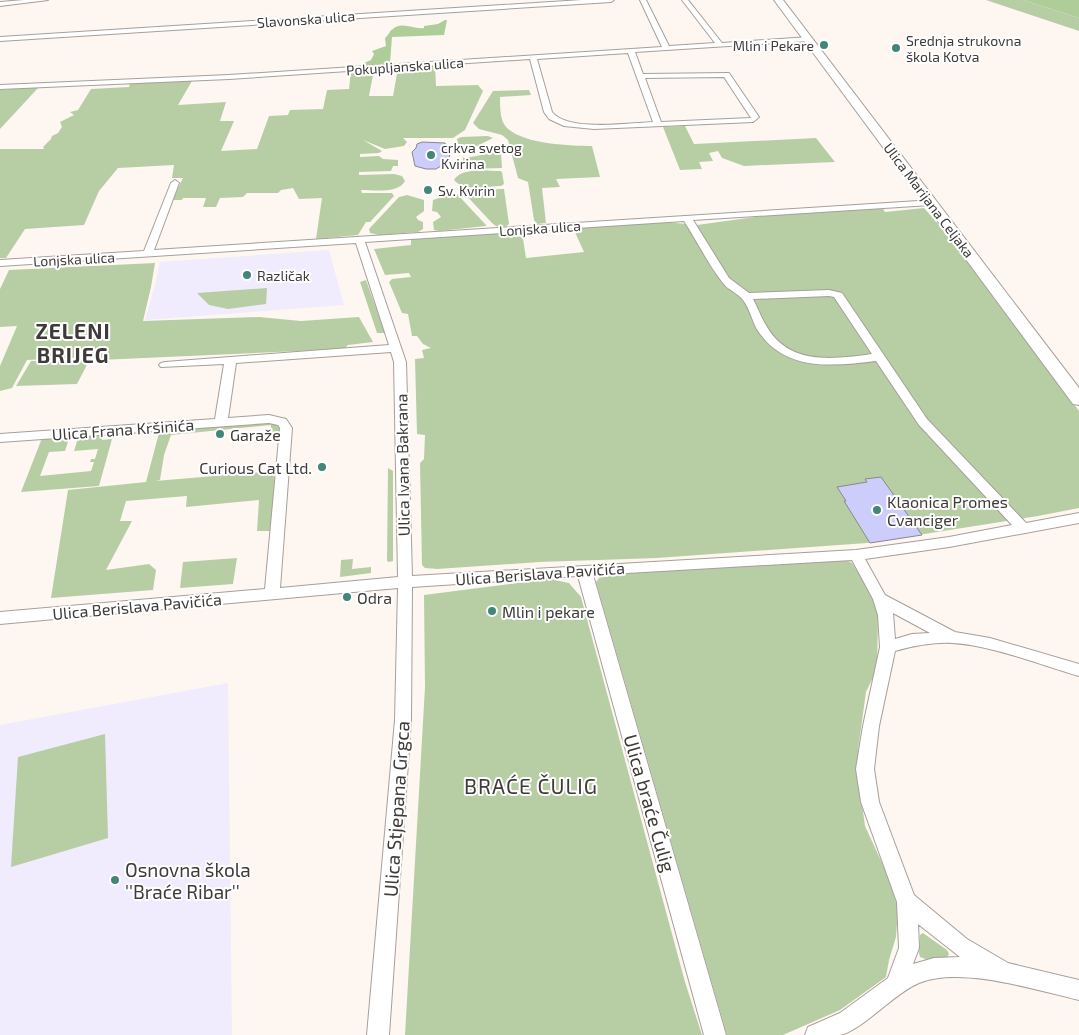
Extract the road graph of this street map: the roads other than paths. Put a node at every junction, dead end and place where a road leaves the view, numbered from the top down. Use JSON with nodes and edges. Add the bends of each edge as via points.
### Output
{"nodes":[{"id":1,"x":45,"y":0,"type":"edge"},
{"id":2,"x":611,"y":0,"type":"edge"},
{"id":3,"x":643,"y":0,"type":"edge"},
{"id":4,"x":685,"y":0,"type":"edge"},
{"id":5,"x":778,"y":0,"type":"edge"},
{"id":6,"x":0,"y":4,"type":"edge"},
{"id":7,"x":0,"y":39,"type":"edge"},
{"id":8,"x":809,"y":39,"type":"junction"},
{"id":9,"x":720,"y":45,"type":"junction"},
{"id":10,"x":667,"y":49,"type":"junction"},
{"id":11,"x":630,"y":51,"type":"junction"},
{"id":12,"x":533,"y":58,"type":"junction"},
{"id":13,"x":640,"y":76,"type":"junction"},
{"id":14,"x":0,"y":86,"type":"edge"},
{"id":15,"x":753,"y":120,"type":"junction"},
{"id":16,"x":658,"y":125,"type":"junction"},
{"id":17,"x":759,"y":129,"type":"dead end"},
{"id":18,"x":175,"y":183,"type":"dead end"},
{"id":19,"x":931,"y":202,"type":"junction"},
{"id":20,"x":687,"y":218,"type":"junction"},
{"id":21,"x":360,"y":240,"type":"junction"},
{"id":22,"x":148,"y":254,"type":"junction"},
{"id":23,"x":0,"y":263,"type":"edge"},
{"id":24,"x":746,"y":296,"type":"junction"},
{"id":25,"x":396,"y":348,"type":"junction"},
{"id":26,"x":878,"y":356,"type":"junction"},
{"id":27,"x":231,"y":359,"type":"junction"},
{"id":28,"x":165,"y":364,"type":"dead end"},
{"id":29,"x":1079,"y":400,"type":"edge"},
{"id":30,"x":221,"y":423,"type":"junction"},
{"id":31,"x":0,"y":438,"type":"edge"},
{"id":32,"x":1079,"y":518,"type":"edge"},
{"id":33,"x":1023,"y":528,"type":"junction"},
{"id":34,"x":856,"y":555,"type":"junction"},
{"id":35,"x":584,"y":570,"type":"junction"},
{"id":36,"x":404,"y":582,"type":"junction"},
{"id":37,"x":272,"y":594,"type":"junction"},
{"id":38,"x":880,"y":599,"type":"junction"},
{"id":39,"x":0,"y":618,"type":"edge"},
{"id":40,"x":952,"y":637,"type":"junction"},
{"id":41,"x":888,"y":647,"type":"junction"},
{"id":42,"x":1079,"y":670,"type":"edge"},
{"id":43,"x":907,"y":902,"type":"junction"},
{"id":44,"x":1007,"y":974,"type":"junction"},
{"id":45,"x":895,"y":986,"type":"junction"},
{"id":46,"x":1079,"y":990,"type":"edge"},
{"id":47,"x":378,"y":1035,"type":"edge"},
{"id":48,"x":715,"y":1035,"type":"edge"},
{"id":49,"x":816,"y":1035,"type":"edge"}],
"edges":[{"from":1,"to":6,"type":"street"},
{"from":2,"to":7,"type":"street","name":"Slavonska ulica"},
{"from":3,"to":10,"type":"street"},
{"from":4,"to":9,"type":"street"},
{"from":5,"to":8,"type":"main road","name":"Ulica Marijana Celjaka"},
{"from":8,"to":9,"type":"street","name":"Pokupljanska ulica"},
{"from":8,"to":19,"type":"main road","name":"Ulica Marijana Celjaka"},
{"from":9,"to":10,"type":"street","name":"Pokupljanska ulica"},
{"from":10,"to":11,"type":"street","name":"Pokupljanska ulica"},
{"from":11,"to":12,"type":"street","name":"Pokupljanska ulica"},
{"from":11,"to":13,"type":"street"},
{"from":12,"to":14,"type":"street","name":"Pokupljanska ulica"},
{"from":12,"to":16,"type":"street","via":[[548,112],[557,120],[594,127]]},
{"from":13,"to":15,"type":"street","via":[[726,75],[756,117]]},
{"from":13,"to":16,"type":"street"},
{"from":15,"to":16,"type":"street"},
{"from":15,"to":17,"type":"street"},
{"from":18,"to":22,"type":"street"},
{"from":19,"to":20,"type":"street","name":"Lonjska ulica"},
{"from":19,"to":29,"type":"main road","name":"Ulica Marijana Celjaka"},
{"from":20,"to":21,"type":"street","name":"Lonjska ulica"},
{"from":20,"to":24,"type":"street","via":[[728,284]]},
{"from":21,"to":22,"type":"street","name":"Lonjska ulica"},
{"from":21,"to":25,"type":"street","name":"Ulica Ivana Bakrana"},
{"from":22,"to":23,"type":"street","name":"Lonjska ulica"},
{"from":24,"to":26,"type":"street","via":[[766,333],[795,357],[824,363]]},
{"from":24,"to":26,"type":"street","via":[[836,294]]},
{"from":25,"to":27,"type":"street"},
{"from":25,"to":36,"type":"street","name":"Ulica Ivana Bakrana","via":[[400,362]]},
{"from":26,"to":33,"type":"street","via":[[923,422]]},
{"from":27,"to":28,"type":"street"},
{"from":27,"to":30,"type":"street"},
{"from":30,"to":31,"type":"street","name":"Ulica Frana Kršinića"},
{"from":30,"to":37,"type":"street","name":"Ulica Frana Kršinića","via":[[274,419],[285,425]]},
{"from":32,"to":33,"type":"street","name":"Ulica Berislava Pavičića"},
{"from":33,"to":34,"type":"street","name":"Ulica Berislava Pavičića"},
{"from":34,"to":35,"type":"street","name":"Ulica Berislava Pavičića"},
{"from":34,"to":38,"type":"street"},
{"from":35,"to":36,"type":"street","name":"Ulica Berislava Pavičića"},
{"from":35,"to":48,"type":"street","name":"Ulica braće Čulig"},
{"from":36,"to":37,"type":"street","name":"Ulica Berislava Pavičića"},
{"from":36,"to":47,"type":"street","name":"Ulica Stjepana Grgca","via":[[403,720]]},
{"from":37,"to":39,"type":"street","name":"Ulica Berislava Pavičića"},
{"from":38,"to":40,"type":"street"},
{"from":38,"to":41,"type":"street","via":[[886,615]]},
{"from":40,"to":41,"type":"street","via":[[912,640]]},
{"from":40,"to":42,"type":"street","via":[[990,644]]},
{"from":41,"to":43,"type":"street","via":[[865,769],[870,802]]},
{"from":43,"to":44,"type":"street","via":[[960,946]]},
{"from":43,"to":45,"type":"street","via":[[909,948]]},
{"from":44,"to":45,"type":"street","via":[[944,968],[918,973]]},
{"from":44,"to":46,"type":"street"},
{"from":45,"to":49,"type":"street","via":[[846,1020]]}]}
